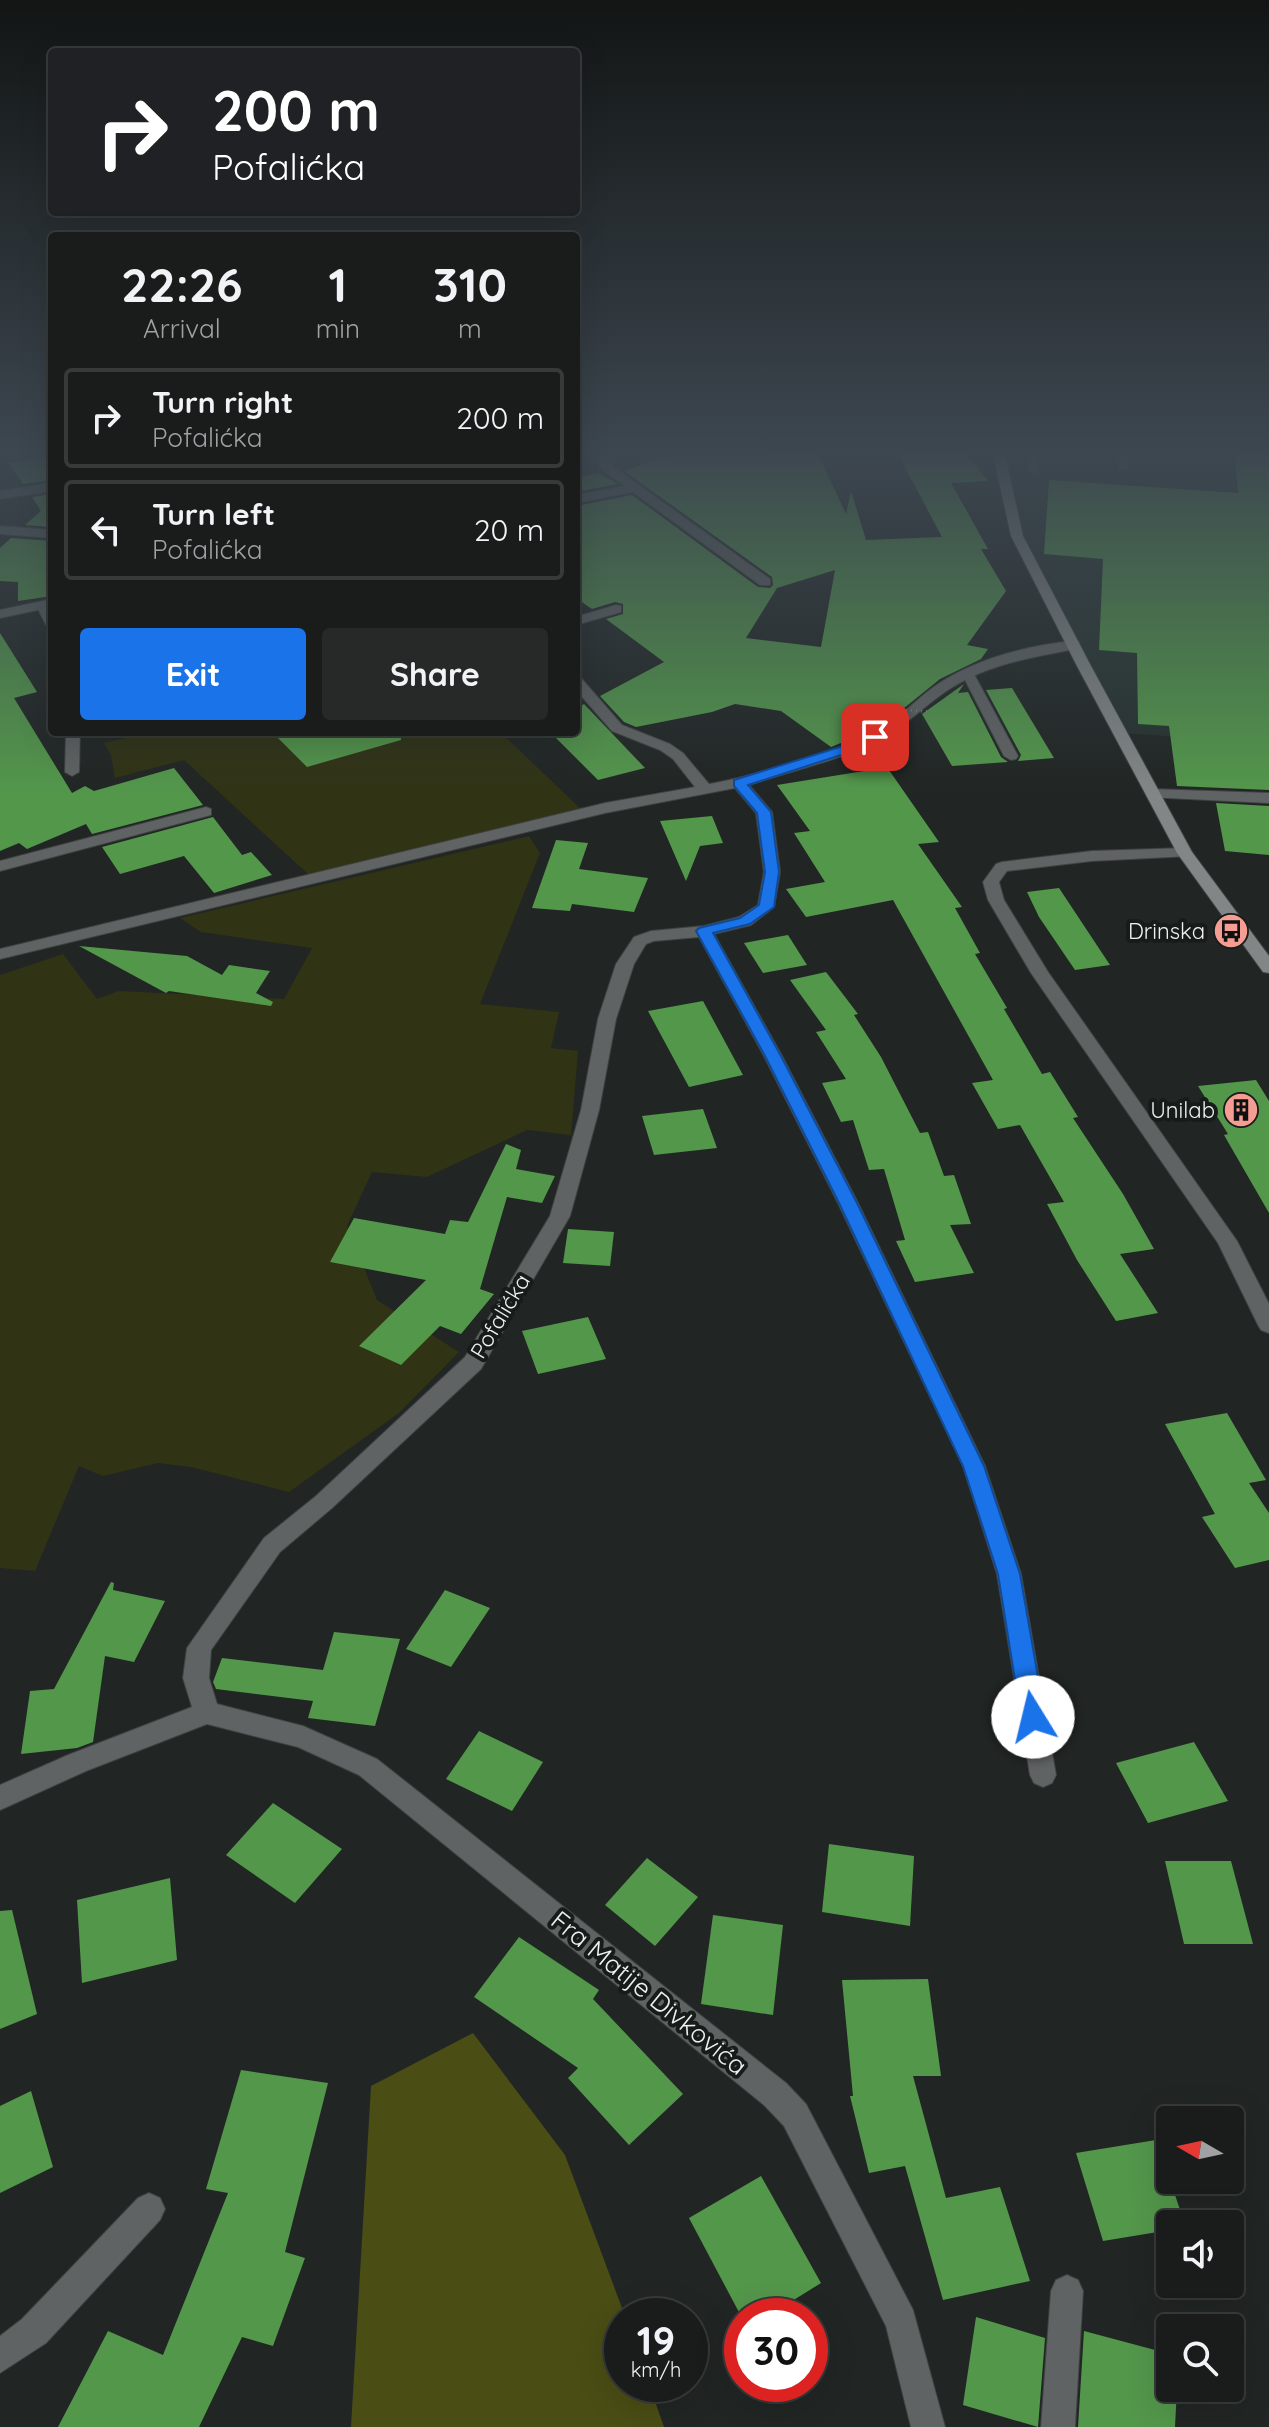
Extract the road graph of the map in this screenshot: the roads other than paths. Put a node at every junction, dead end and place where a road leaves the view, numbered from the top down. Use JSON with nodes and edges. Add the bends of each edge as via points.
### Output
{"nodes":[{"id":1,"x":745,"y":567,"type":"edge"},
{"id":2,"x":1033,"y":567,"type":"edge"},
{"id":3,"x":765,"y":582,"type":"dead end"},
{"id":4,"x":47,"y":604,"type":"edge"},
{"id":5,"x":616,"y":609,"type":"dead end"},
{"id":6,"x":0,"y":614,"type":"edge"},
{"id":7,"x":580,"y":620,"type":"edge"},
{"id":8,"x":1074,"y":645,"type":"junction"},
{"id":9,"x":968,"y":674,"type":"junction"},
{"id":10,"x":580,"y":686,"type":"edge"},
{"id":11,"x":73,"y":736,"type":"edge"},
{"id":12,"x":1011,"y":756,"type":"dead end"},
{"id":13,"x":72,"y":772,"type":"dead end"},
{"id":14,"x":739,"y":783,"type":"junction"},
{"id":15,"x":706,"y":790,"type":"junction"},
{"id":16,"x":1152,"y":794,"type":"junction"},
{"id":17,"x":1269,"y":798,"type":"edge"},
{"id":18,"x":206,"y":812,"type":"dead end"},
{"id":19,"x":1185,"y":853,"type":"junction"},
{"id":20,"x":0,"y":866,"type":"edge"},
{"id":21,"x":704,"y":931,"type":"junction"},
{"id":22,"x":0,"y":954,"type":"edge"},
{"id":23,"x":1269,"y":968,"type":"edge"},
{"id":24,"x":1269,"y":1325,"type":"edge"},
{"id":25,"x":207,"y":1713,"type":"junction"},
{"id":26,"x":1043,"y":1775,"type":"dead end"},
{"id":27,"x":0,"y":1798,"type":"edge"},
{"id":28,"x":149,"y":2209,"type":"dead end"},
{"id":29,"x":1067,"y":2291,"type":"dead end"},
{"id":30,"x":0,"y":2356,"type":"edge"},
{"id":31,"x":928,"y":2427,"type":"edge"},
{"id":32,"x":1058,"y":2427,"type":"edge"}],
"edges":[{"from":1,"to":3,"type":"street"},
{"from":2,"to":8,"type":"main road"},
{"from":4,"to":6,"type":"street"},
{"from":5,"to":7,"type":"street"},
{"from":8,"to":9,"type":"street","via":[[994,662]]},
{"from":8,"to":16,"type":"main road"},
{"from":9,"to":12,"type":"lane"},
{"from":9,"to":14,"type":"street","via":[[861,744]]},
{"from":10,"to":15,"type":"street","via":[[617,728],[678,756]]},
{"from":11,"to":13,"type":"lane"},
{"from":14,"to":15,"type":"street"},
{"from":14,"to":21,"type":"street","name":"Pofalićka","via":[[764,812],[772,872],[766,907],[745,921]]},
{"from":15,"to":22,"type":"street","via":[[605,808]]},
{"from":16,"to":17,"type":"street"},
{"from":16,"to":19,"type":"main road"},
{"from":18,"to":20,"type":"street"},
{"from":19,"to":23,"type":"main road"},
{"from":19,"to":24,"type":"street","via":[[1042,860],[1002,867],[991,882],[996,900],[1040,973],[1227,1241]]},
{"from":21,"to":25,"type":"street","name":"Pofalićka","via":[[651,936],[632,952],[607,1019],[590,1110],[560,1216],[473,1363],[272,1545],[217,1622],[199,1648],[196,1678]]},
{"from":21,"to":26,"type":"street","via":[[848,1203],[974,1466],[1009,1574]]},
{"from":25,"to":27,"type":"street"},
{"from":25,"to":31,"type":"street","name":"Fra Matije Divkovića","via":[[303,1737],[368,1767],[775,2094],[795,2115],[901,2322]]},
{"from":28,"to":30,"type":"street","via":[[34,2331]]},
{"from":29,"to":32,"type":"street"}]}
